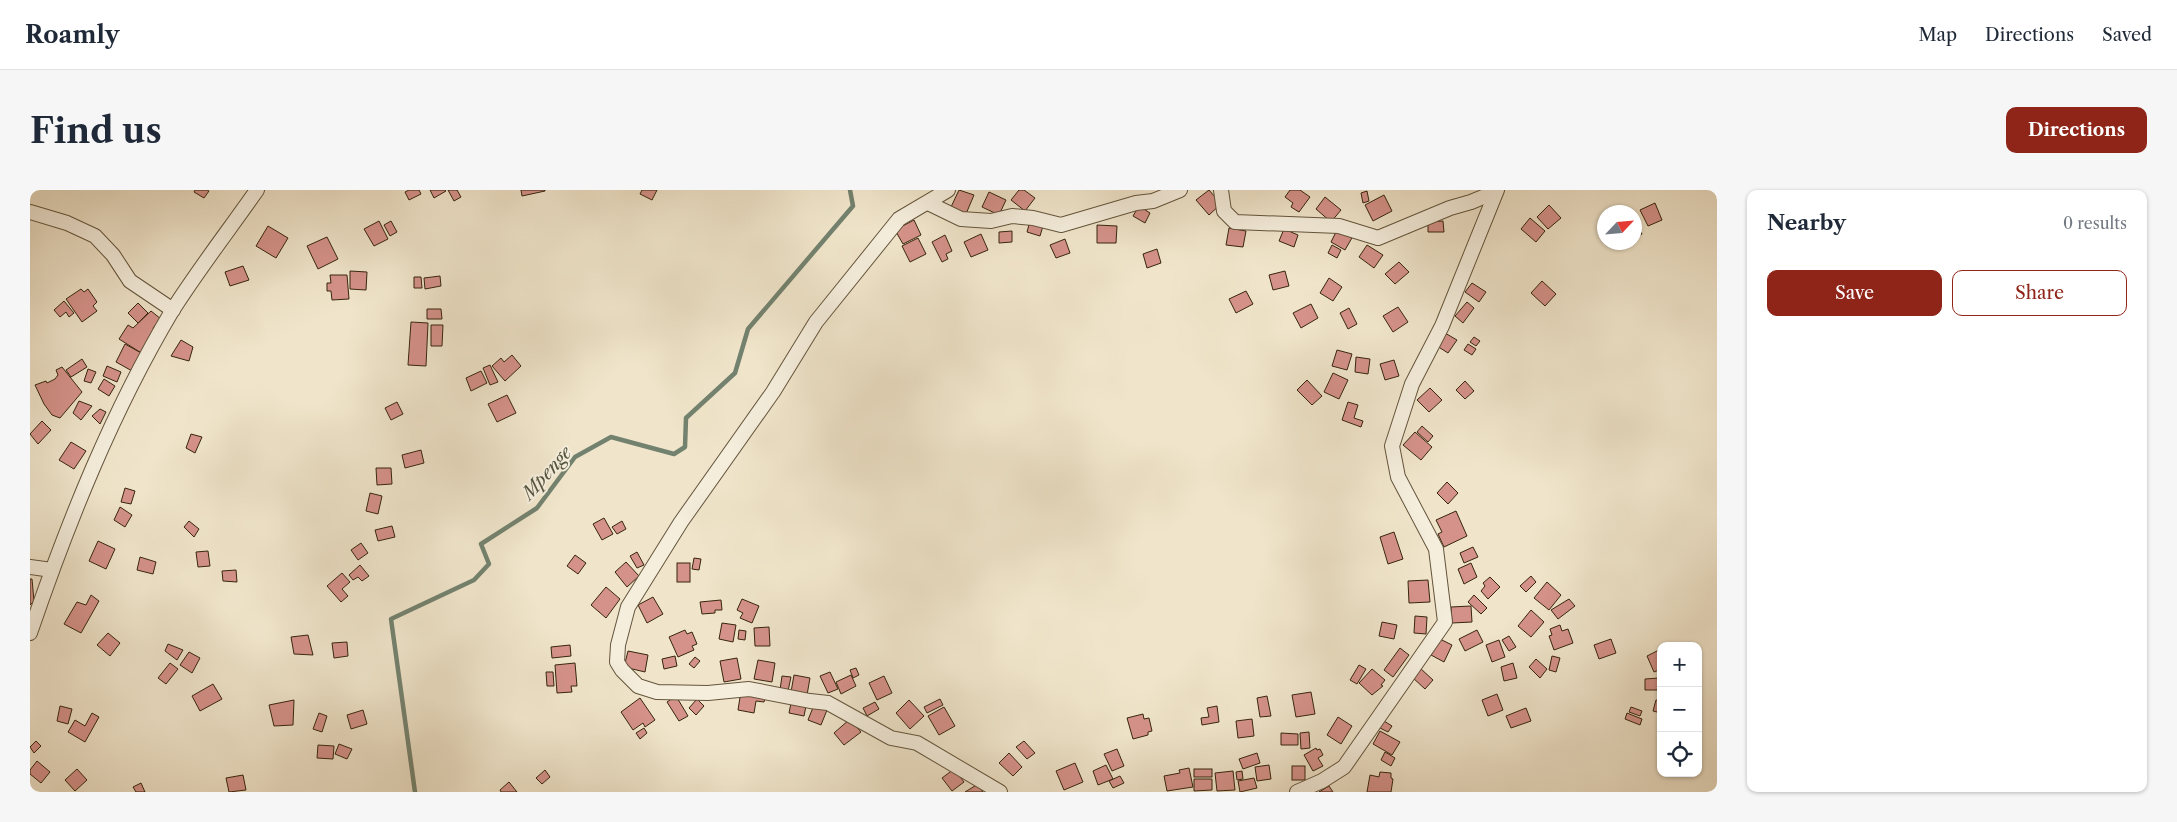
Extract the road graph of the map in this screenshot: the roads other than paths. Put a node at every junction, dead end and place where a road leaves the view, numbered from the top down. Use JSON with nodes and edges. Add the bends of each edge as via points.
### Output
{"nodes":[{"id":1,"x":257,"y":190,"type":"edge"},
{"id":2,"x":948,"y":190,"type":"edge"},
{"id":3,"x":1180,"y":190,"type":"edge"},
{"id":4,"x":1222,"y":190,"type":"edge"},
{"id":5,"x":1496,"y":191,"type":"edge"},
{"id":6,"x":928,"y":203,"type":"junction"},
{"id":7,"x":30,"y":212,"type":"edge"},
{"id":8,"x":173,"y":310,"type":"junction"},
{"id":9,"x":30,"y":567,"type":"edge"},
{"id":10,"x":52,"y":570,"type":"junction"},
{"id":11,"x":30,"y":633,"type":"edge"},
{"id":12,"x":1000,"y":792,"type":"edge"},
{"id":13,"x":1297,"y":792,"type":"edge"}],
"edges":[{"from":1,"to":8,"type":"street"},
{"from":2,"to":6,"type":"street"},
{"from":3,"to":6,"type":"street","via":[[1153,201],[1061,224],[1012,216],[991,221],[961,219]]},
{"from":4,"to":5,"type":"street","via":[[1224,211],[1235,222],[1339,226],[1378,238]]},
{"from":5,"to":13,"type":"street","via":[[1442,326],[1412,384],[1392,446],[1398,476],[1436,549],[1445,622],[1344,767]]},
{"from":6,"to":12,"type":"street","via":[[899,219],[816,322],[773,392],[681,522],[628,607],[617,662],[638,686],[657,692],[708,693],[750,689],[828,703],[892,738],[917,743]]},
{"from":7,"to":8,"type":"street","via":[[67,222],[95,236],[113,254],[130,281]]},
{"from":8,"to":10,"type":"street","via":[[116,414]]},
{"from":9,"to":10,"type":"street"},
{"from":10,"to":11,"type":"street"}]}
